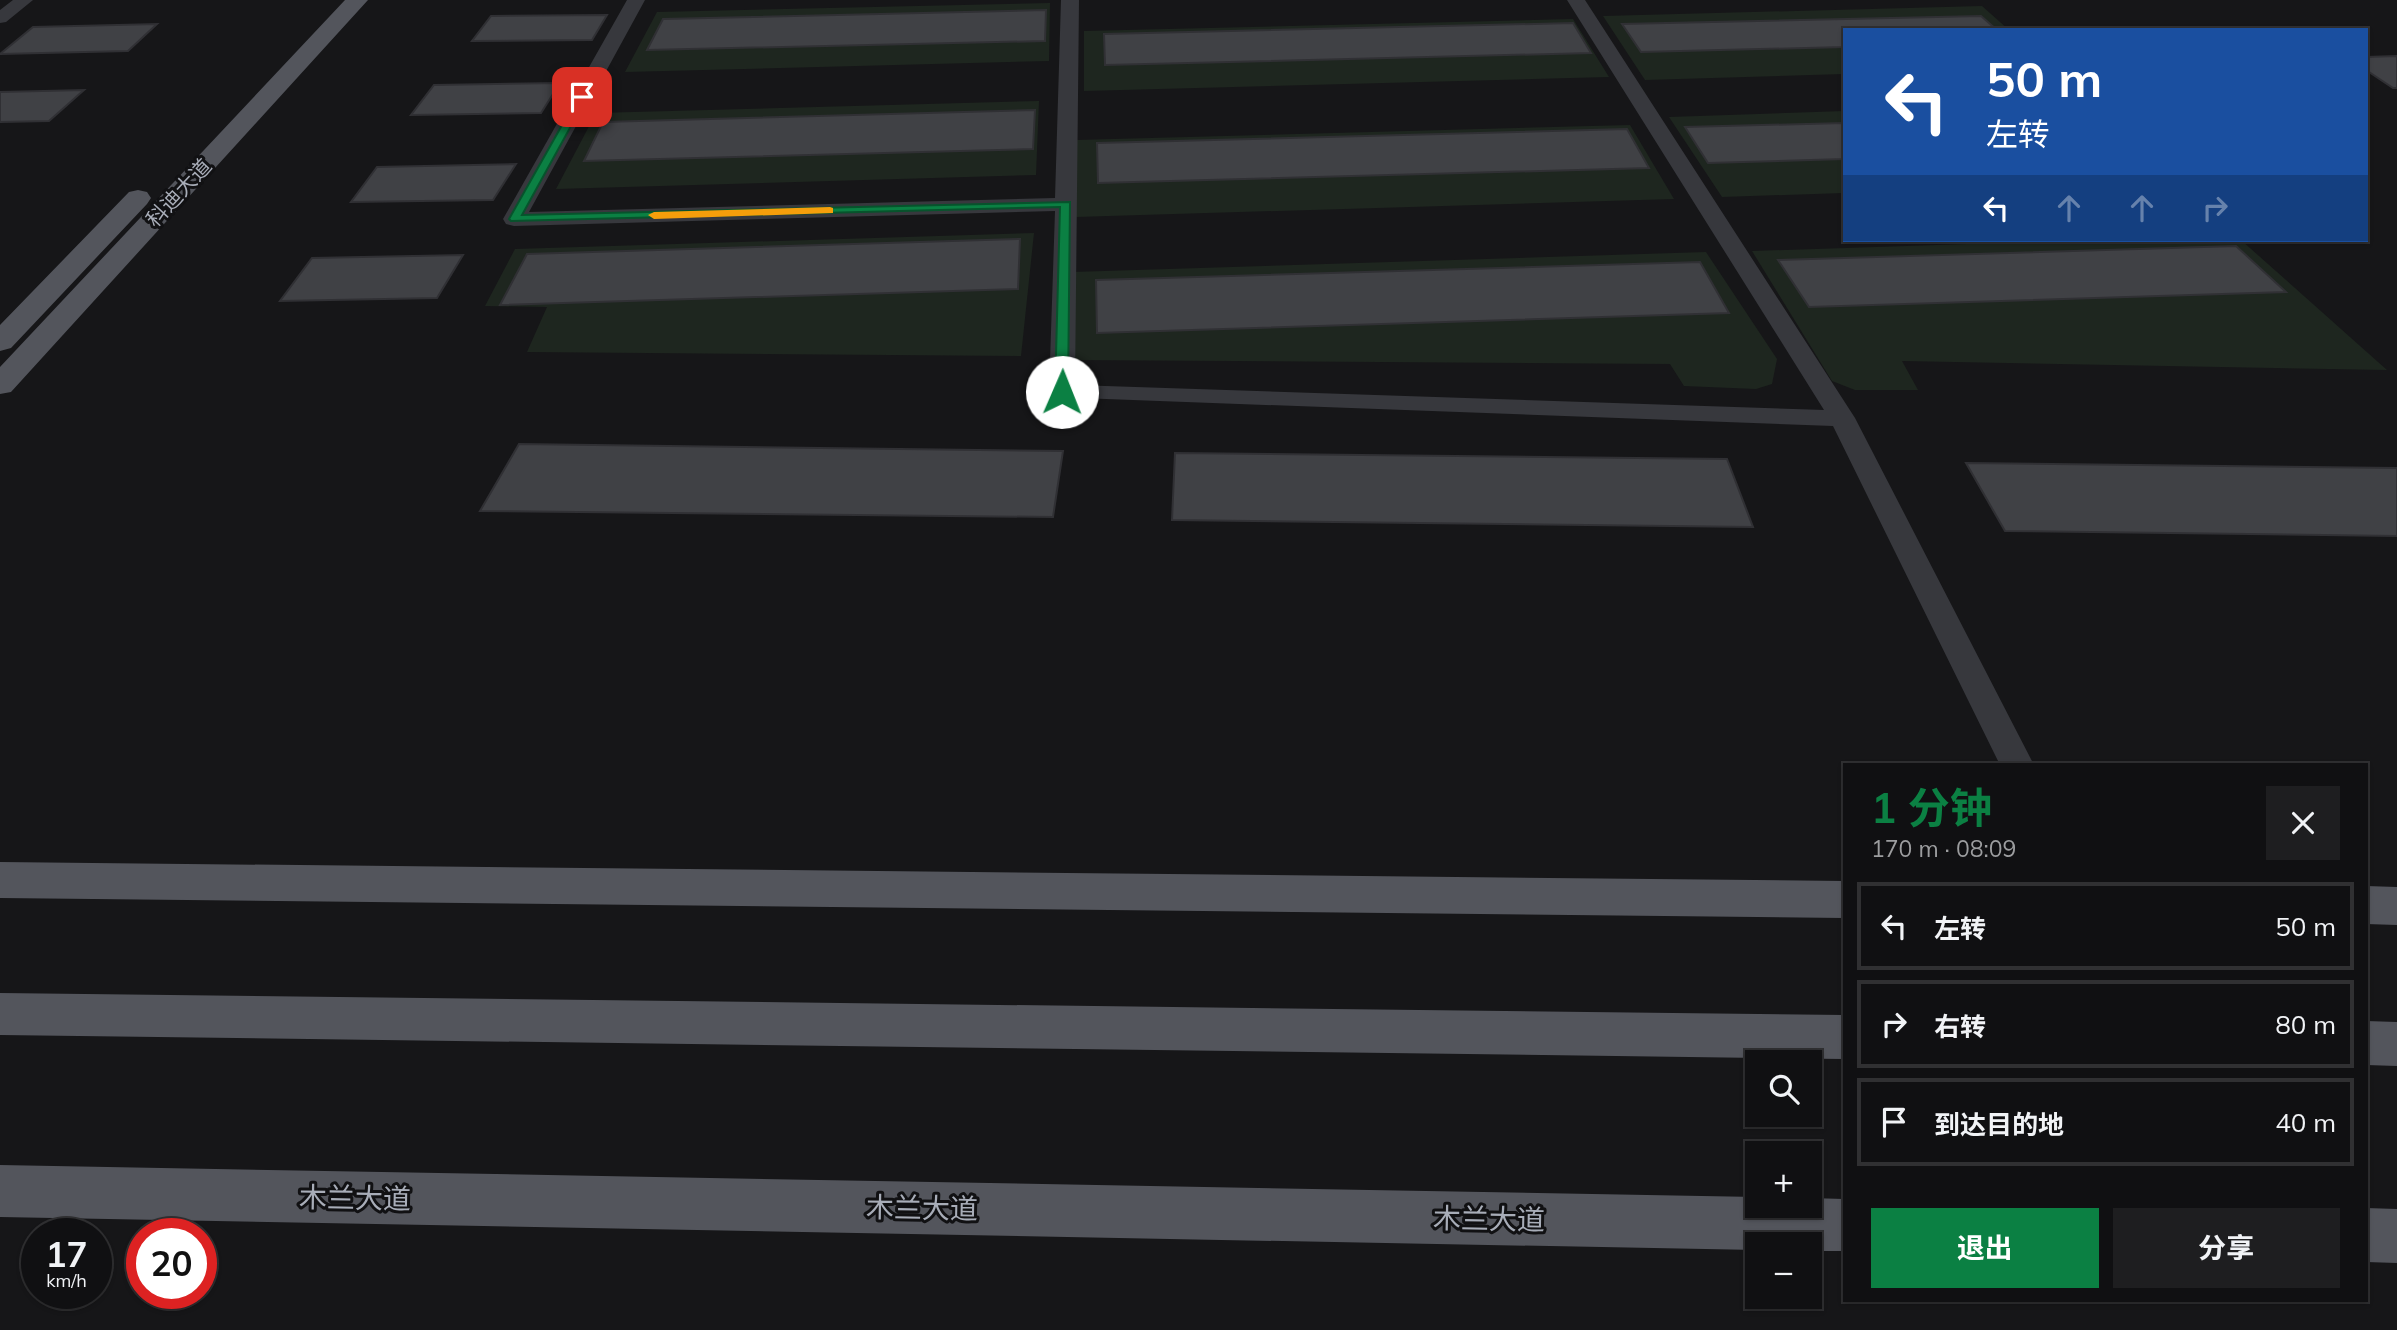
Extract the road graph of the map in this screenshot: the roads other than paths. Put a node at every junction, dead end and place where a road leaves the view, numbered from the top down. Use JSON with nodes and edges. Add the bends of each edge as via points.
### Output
{"nodes":[{"id":1,"x":24,"y":0,"type":"edge"},
{"id":2,"x":329,"y":0,"type":"edge"},
{"id":3,"x":357,"y":0,"type":"edge"},
{"id":4,"x":636,"y":0,"type":"edge"},
{"id":5,"x":1070,"y":0,"type":"edge"},
{"id":6,"x":1576,"y":0,"type":"edge"},
{"id":7,"x":0,"y":18,"type":"edge"},
{"id":8,"x":194,"y":141,"type":"dead end"},
{"id":9,"x":155,"y":181,"type":"dead end"},
{"id":10,"x":1066,"y":204,"type":"junction"},
{"id":11,"x":0,"y":342,"type":"edge"},
{"id":12,"x":0,"y":386,"type":"edge"},
{"id":13,"x":1842,"y":418,"type":"junction"},
{"id":14,"x":2016,"y":763,"type":"edge"},
{"id":15,"x":0,"y":880,"type":"edge"},
{"id":16,"x":1843,"y":900,"type":"edge"},
{"id":17,"x":2368,"y":905,"type":"edge"},
{"id":18,"x":2397,"y":905,"type":"edge"},
{"id":19,"x":0,"y":1014,"type":"edge"},
{"id":20,"x":1843,"y":1037,"type":"edge"},
{"id":21,"x":2368,"y":1043,"type":"edge"},
{"id":22,"x":2397,"y":1044,"type":"edge"},
{"id":23,"x":0,"y":1191,"type":"edge"},
{"id":24,"x":1843,"y":1225,"type":"edge"},
{"id":25,"x":2368,"y":1235,"type":"edge"},
{"id":26,"x":2397,"y":1236,"type":"edge"}],
"edges":[{"from":1,"to":7,"type":"lane"},
{"from":2,"to":8,"type":"main road","name":"科迪大道"},
{"from":3,"to":12,"type":"main road","name":"科迪大道"},
{"from":4,"to":10,"type":"lane","via":[[514,219]]},
{"from":5,"to":10,"type":"lane"},
{"from":6,"to":13,"type":"lane"},
{"from":9,"to":11,"type":"main road","name":"科迪大道"},
{"from":10,"to":13,"type":"lane","via":[[1062,392]]},
{"from":13,"to":14,"type":"lane"},
{"from":15,"to":16,"type":"main road"},
{"from":17,"to":18,"type":"main road"},
{"from":19,"to":20,"type":"main road"},
{"from":21,"to":22,"type":"main road"},
{"from":23,"to":24,"type":"main road","name":"木兰大道"},
{"from":25,"to":26,"type":"main road"}]}
